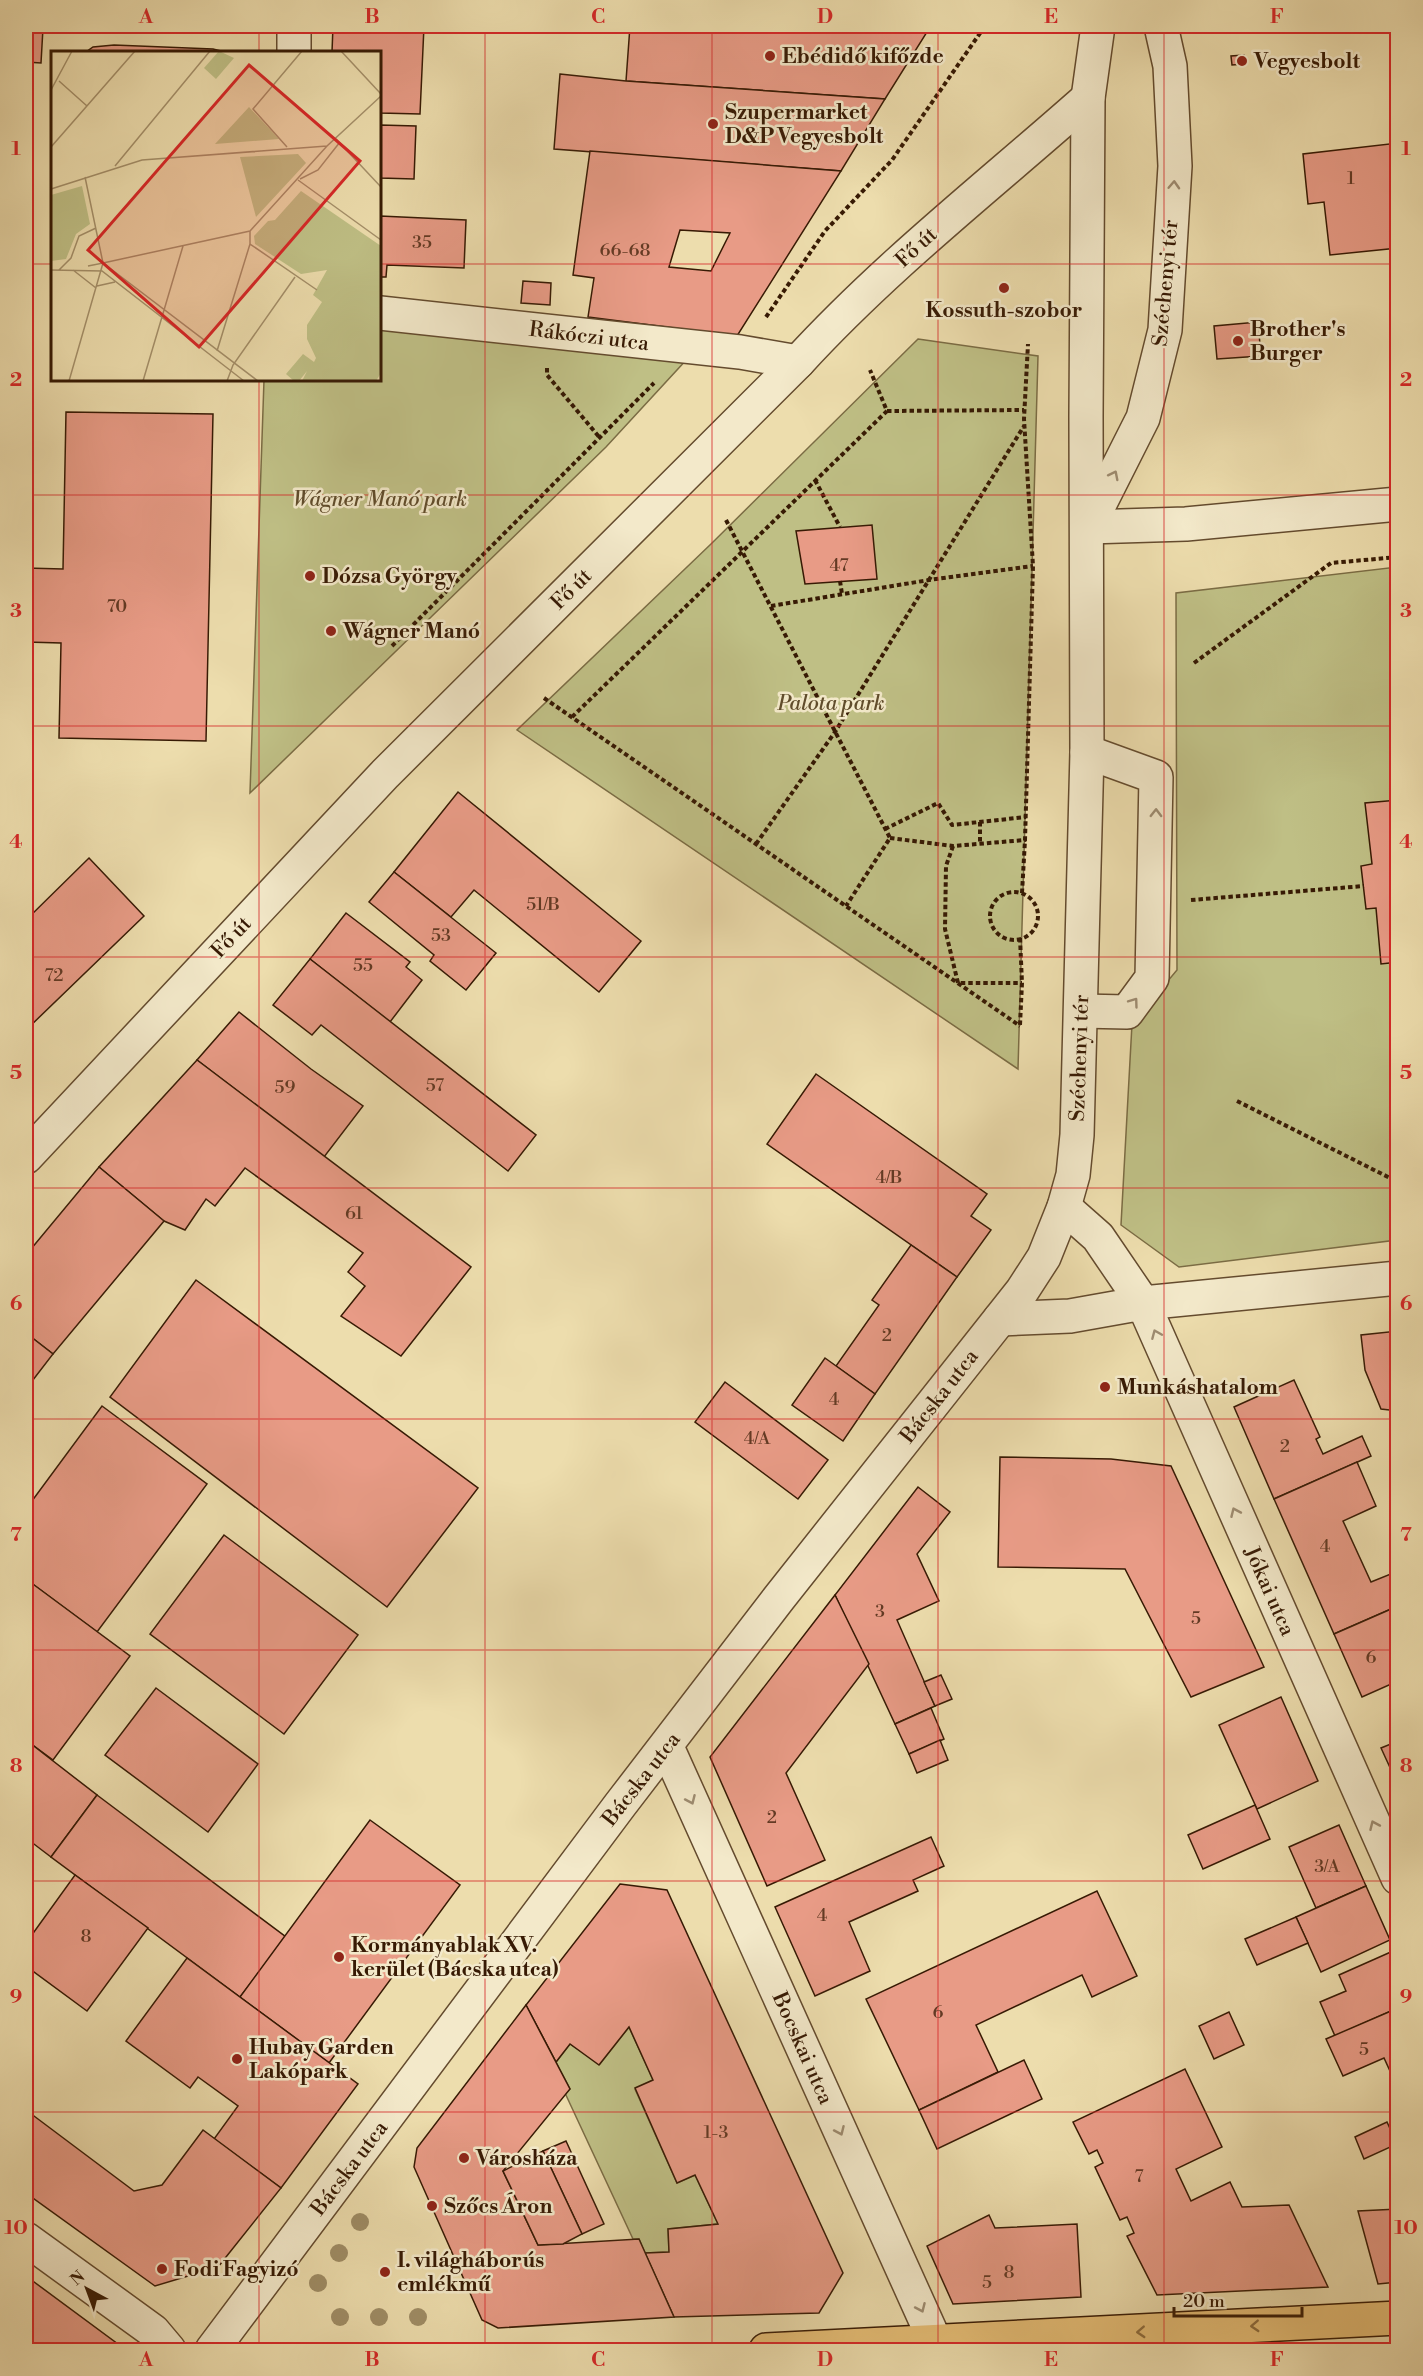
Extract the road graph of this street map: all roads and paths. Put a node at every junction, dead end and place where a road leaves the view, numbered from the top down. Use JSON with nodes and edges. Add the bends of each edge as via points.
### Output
{"nodes":[{"id":1,"x":294,"y":26,"type":"edge"},
{"id":2,"x":985,"y":26,"type":"edge"},
{"id":3,"x":1098,"y":26,"type":"edge"},
{"id":4,"x":1161,"y":26,"type":"edge"},
{"id":5,"x":294,"y":51,"type":"edge"},
{"id":6,"x":1088,"y":98,"type":"junction"},
{"id":7,"x":381,"y":313,"type":"edge"},
{"id":8,"x":549,"y":331,"type":"junction"},
{"id":9,"x":1028,"y":345,"type":"dead end"},
{"id":10,"x":689,"y":348,"type":"junction"},
{"id":11,"x":740,"y":352,"type":"junction"},
{"id":12,"x":798,"y":362,"type":"junction"},
{"id":13,"x":870,"y":370,"type":"dead end"},
{"id":14,"x":1024,"y":410,"type":"junction"},
{"id":15,"x":887,"y":411,"type":"junction"},
{"id":16,"x":1024,"y":425,"type":"junction"},
{"id":17,"x":600,"y":438,"type":"junction"},
{"id":18,"x":815,"y":480,"type":"junction"},
{"id":19,"x":1398,"y":504,"type":"edge"},
{"id":20,"x":726,"y":520,"type":"dead end"},
{"id":21,"x":840,"y":527,"type":"dead end"},
{"id":22,"x":1088,"y":527,"type":"junction"},
{"id":23,"x":742,"y":551,"type":"junction"},
{"id":24,"x":1398,"y":556,"type":"edge"},
{"id":25,"x":1033,"y":566,"type":"junction"},
{"id":26,"x":929,"y":580,"type":"junction"},
{"id":27,"x":840,"y":581,"type":"dead end"},
{"id":28,"x":842,"y":594,"type":"junction"},
{"id":29,"x":771,"y":606,"type":"junction"},
{"id":30,"x":392,"y":646,"type":"dead end"},
{"id":31,"x":1194,"y":663,"type":"dead end"},
{"id":32,"x":544,"y":698,"type":"dead end"},
{"id":33,"x":572,"y":717,"type":"junction"},
{"id":34,"x":835,"y":732,"type":"junction"},
{"id":35,"x":1087,"y":752,"type":"junction"},
{"id":36,"x":1026,"y":817,"type":"junction"},
{"id":37,"x":980,"y":822,"type":"junction"},
{"id":38,"x":885,"y":829,"type":"junction"},
{"id":39,"x":890,"y":838,"type":"junction"},
{"id":40,"x":1025,"y":840,"type":"junction"},
{"id":41,"x":756,"y":844,"type":"junction"},
{"id":42,"x":980,"y":844,"type":"junction"},
{"id":43,"x":953,"y":846,"type":"junction"},
{"id":44,"x":1364,"y":886,"type":"dead end"},
{"id":45,"x":1022,"y":893,"type":"junction"},
{"id":46,"x":1216,"y":898,"type":"dead end"},
{"id":47,"x":846,"y":906,"type":"junction"},
{"id":48,"x":1020,"y":938,"type":"junction"},
{"id":49,"x":958,"y":983,"type":"junction"},
{"id":50,"x":1022,"y":983,"type":"junction"},
{"id":51,"x":1081,"y":1011,"type":"junction"},
{"id":52,"x":1237,"y":1101,"type":"dead end"},
{"id":53,"x":26,"y":1156,"type":"edge"},
{"id":54,"x":1398,"y":1182,"type":"edge"},
{"id":55,"x":1064,"y":1207,"type":"junction"},
{"id":56,"x":1398,"y":1278,"type":"edge"},
{"id":57,"x":1143,"y":1303,"type":"junction"},
{"id":58,"x":1000,"y":1319,"type":"junction"},
{"id":59,"x":667,"y":1747,"type":"junction"},
{"id":60,"x":1398,"y":1878,"type":"edge"},
{"id":61,"x":26,"y":2239,"type":"edge"},
{"id":62,"x":1398,"y":2318,"type":"edge"},
{"id":63,"x":938,"y":2346,"type":"edge"},
{"id":64,"x":169,"y":2350,"type":"edge"},
{"id":65,"x":212,"y":2350,"type":"edge"},
{"id":66,"x":766,"y":2350,"type":"edge"}],
"edges":[{"from":1,"to":5,"type":"street"},
{"from":2,"to":11,"type":"path","via":[[892,160],[825,231]]},
{"from":3,"to":6,"type":"street"},
{"from":22,"to":4,"type":"street","name":"Széchenyi tér","one_way":true,"via":[[1143,418],[1165,330],[1175,166],[1170,66]]},
{"from":6,"to":12,"type":"street","name":"Fő út","via":[[921,240]]},
{"from":6,"to":22,"type":"street","name":"Széchenyi tér"},
{"from":7,"to":8,"type":"street","name":"Rákóczi utca"},
{"from":8,"to":10,"type":"street","name":"Rákóczi utca"},
{"from":8,"to":17,"type":"path","via":[[547,375]]},
{"from":9,"to":14,"type":"path"},
{"from":10,"to":11,"type":"street","name":"Rákóczi utca"},
{"from":10,"to":17,"type":"path"},
{"from":11,"to":12,"type":"street","name":"Rákóczi utca"},
{"from":12,"to":53,"type":"street","name":"Fő út","via":[[386,774]]},
{"from":13,"to":15,"type":"path"},
{"from":14,"to":15,"type":"path"},
{"from":14,"to":16,"type":"path"},
{"from":15,"to":18,"type":"path"},
{"from":16,"to":25,"type":"path"},
{"from":16,"to":26,"type":"path"},
{"from":17,"to":30,"type":"path"},
{"from":18,"to":21,"type":"path"},
{"from":18,"to":23,"type":"path"},
{"from":19,"to":22,"type":"street","via":[[1186,524]]},
{"from":20,"to":23,"type":"path"},
{"from":22,"to":35,"type":"street","name":"Széchenyi tér"},
{"from":23,"to":29,"type":"path"},
{"from":23,"to":33,"type":"path"},
{"from":24,"to":31,"type":"path","via":[[1330,563]]},
{"from":25,"to":26,"type":"path"},
{"from":25,"to":36,"type":"path"},
{"from":26,"to":28,"type":"path"},
{"from":26,"to":34,"type":"path"},
{"from":27,"to":28,"type":"path"},
{"from":28,"to":29,"type":"path"},
{"from":29,"to":34,"type":"path"},
{"from":32,"to":33,"type":"path"},
{"from":33,"to":41,"type":"path"},
{"from":34,"to":38,"type":"path"},
{"from":34,"to":41,"type":"path"},
{"from":35,"to":51,"type":"street","name":"Széchenyi tér"},
{"from":51,"to":35,"type":"street","one_way":true,"via":[[1127,1012],[1152,978],[1156,777]]},
{"from":36,"to":37,"type":"path"},
{"from":36,"to":40,"type":"path"},
{"from":37,"to":38,"type":"path","via":[[952,825],[938,803]]},
{"from":37,"to":42,"type":"path"},
{"from":38,"to":39,"type":"path"},
{"from":39,"to":43,"type":"path"},
{"from":39,"to":47,"type":"path"},
{"from":40,"to":42,"type":"path"},
{"from":40,"to":45,"type":"path"},
{"from":41,"to":47,"type":"path"},
{"from":42,"to":43,"type":"path"},
{"from":43,"to":49,"type":"path","via":[[946,866],[945,929]]},
{"from":44,"to":46,"type":"path"},
{"from":45,"to":48,"type":"path","via":[[1032,899],[1038,914],[1034,929]]},
{"from":45,"to":48,"type":"path","via":[[1003,894],[990,913],[998,934]]},
{"from":47,"to":49,"type":"path"},
{"from":48,"to":50,"type":"path"},
{"from":49,"to":50,"type":"path"},
{"from":49,"to":50,"type":"path","via":[[1020,1026]]},
{"from":51,"to":55,"type":"street","name":"Széchenyi tér","via":[[1077,1135],[1073,1175]]},
{"from":52,"to":54,"type":"path"},
{"from":55,"to":57,"type":"street","via":[[1098,1237]]},
{"from":55,"to":58,"type":"street","name":"Bácska utca","via":[[1044,1257]]},
{"from":56,"to":57,"type":"street"},
{"from":57,"to":58,"type":"street","via":[[1070,1316]]},
{"from":60,"to":57,"type":"street","name":"Jókai utca","one_way":true},
{"from":58,"to":59,"type":"street","name":"Bácska utca","via":[[779,1598]]},
{"from":59,"to":63,"type":"street","name":"Bocskai utca","one_way":true},
{"from":59,"to":65,"type":"street","name":"Bácska utca"},
{"from":61,"to":64,"type":"street","via":[[153,2331]]},
{"from":62,"to":63,"type":"main road","one_way":true},
{"from":63,"to":66,"type":"main road"}]}
